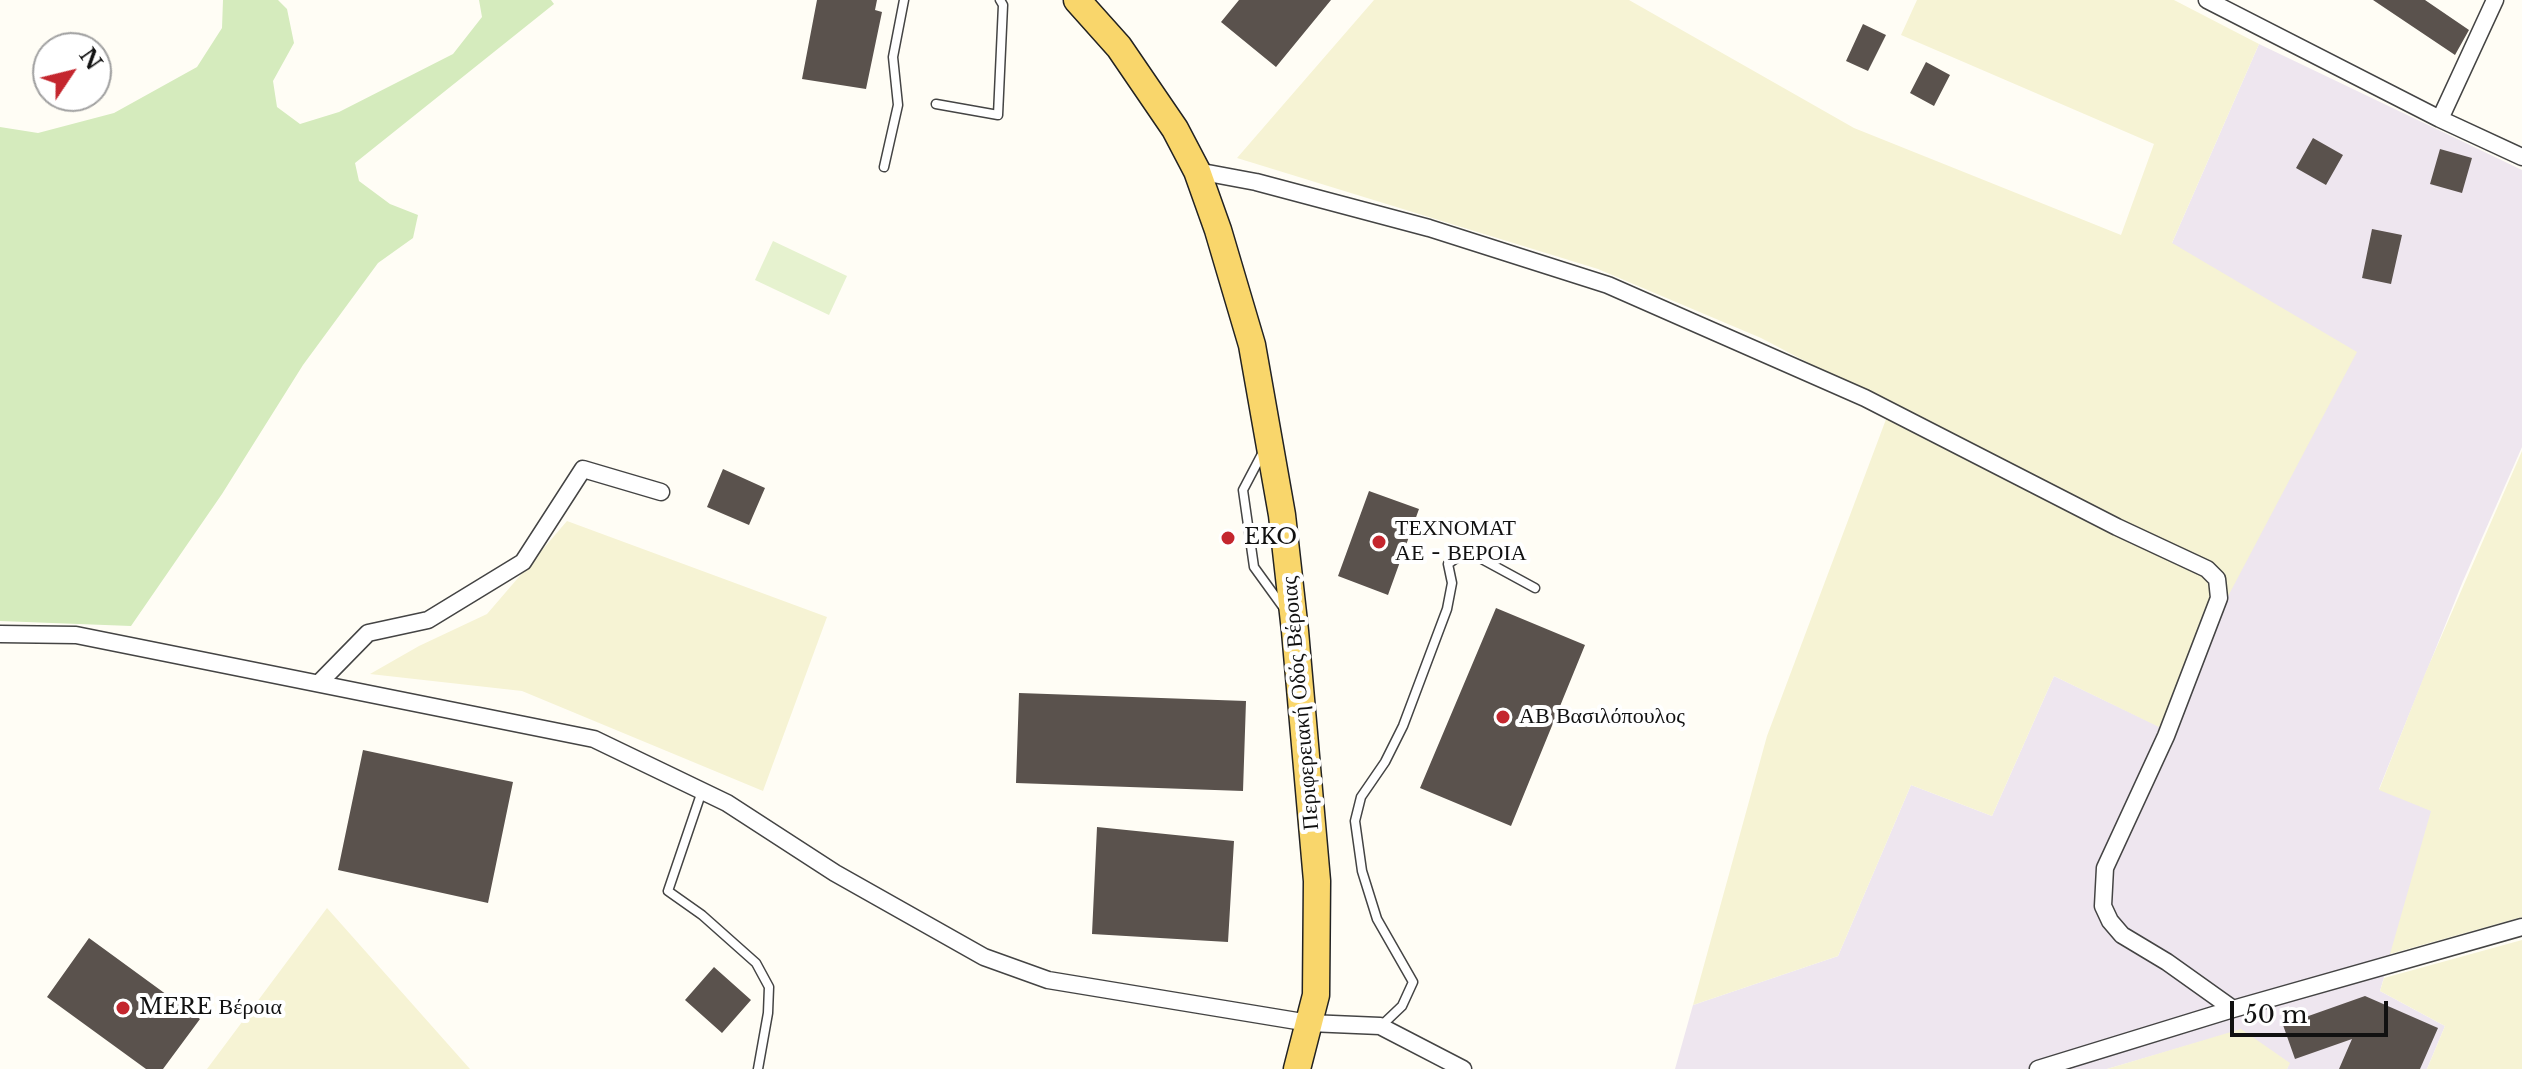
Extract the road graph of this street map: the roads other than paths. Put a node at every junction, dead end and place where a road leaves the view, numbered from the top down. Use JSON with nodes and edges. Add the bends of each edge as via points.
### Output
{"nodes":[{"id":1,"x":904,"y":0,"type":"edge"},
{"id":2,"x":1000,"y":0,"type":"edge"},
{"id":3,"x":1077,"y":0,"type":"edge"},
{"id":4,"x":2207,"y":0,"type":"edge"},
{"id":5,"x":2495,"y":0,"type":"edge"},
{"id":6,"x":936,"y":104,"type":"dead end"},
{"id":7,"x":2440,"y":119,"type":"junction"},
{"id":8,"x":2522,"y":157,"type":"edge"},
{"id":9,"x":884,"y":167,"type":"dead end"},
{"id":10,"x":1197,"y":171,"type":"junction"},
{"id":11,"x":661,"y":492,"type":"dead end"},
{"id":12,"x":1535,"y":588,"type":"dead end"},
{"id":13,"x":0,"y":634,"type":"edge"},
{"id":14,"x":319,"y":683,"type":"junction"},
{"id":15,"x":702,"y":791,"type":"junction"},
{"id":16,"x":2522,"y":927,"type":"edge"},
{"id":17,"x":2233,"y":1009,"type":"junction"},
{"id":18,"x":1309,"y":1023,"type":"junction"},
{"id":19,"x":1380,"y":1026,"type":"junction"},
{"id":20,"x":758,"y":1069,"type":"edge"},
{"id":21,"x":1297,"y":1069,"type":"edge"},
{"id":22,"x":1463,"y":1069,"type":"edge"},
{"id":23,"x":2038,"y":1069,"type":"edge"}],
"edges":[{"from":1,"to":9,"type":"lane","via":[[893,57],[898,105]]},
{"from":2,"to":6,"type":"lane","via":[[998,115]]},
{"from":3,"to":10,"type":"main road","name":"Περιφερειακή Οδός Βέροιας","via":[[1119,47]]},
{"from":4,"to":7,"type":"street"},
{"from":5,"to":7,"type":"street"},
{"from":7,"to":8,"type":"street"},
{"from":10,"to":17,"type":"street","via":[[1429,228],[1608,285],[1865,398],[2207,569],[2217,579],[2219,598],[2166,736],[2105,868],[2103,906],[2122,935]]},
{"from":10,"to":18,"type":"main road","name":"Περιφερειακή Οδός Βέροιας","via":[[1252,345],[1282,515],[1317,881],[1316,995]]},
{"from":11,"to":14,"type":"street","via":[[583,469],[523,562],[428,620],[368,633]]},
{"from":12,"to":19,"type":"lane","via":[[1478,557],[1458,557],[1448,564],[1452,583],[1447,609],[1403,726],[1361,797],[1355,821],[1362,871],[1377,919],[1413,982],[1402,1006]]},
{"from":13,"to":14,"type":"street","via":[[76,635]]},
{"from":14,"to":15,"type":"street","via":[[594,739]]},
{"from":15,"to":18,"type":"street","via":[[984,957],[1048,980]]},
{"from":15,"to":20,"type":"lane","via":[[668,891],[756,963],[769,987]]},
{"from":16,"to":17,"type":"street"},
{"from":17,"to":23,"type":"street"},
{"from":18,"to":19,"type":"street"},
{"from":18,"to":21,"type":"main road","name":"Περιφερειακή Οδός Βέροιας"},
{"from":19,"to":22,"type":"street"}]}
